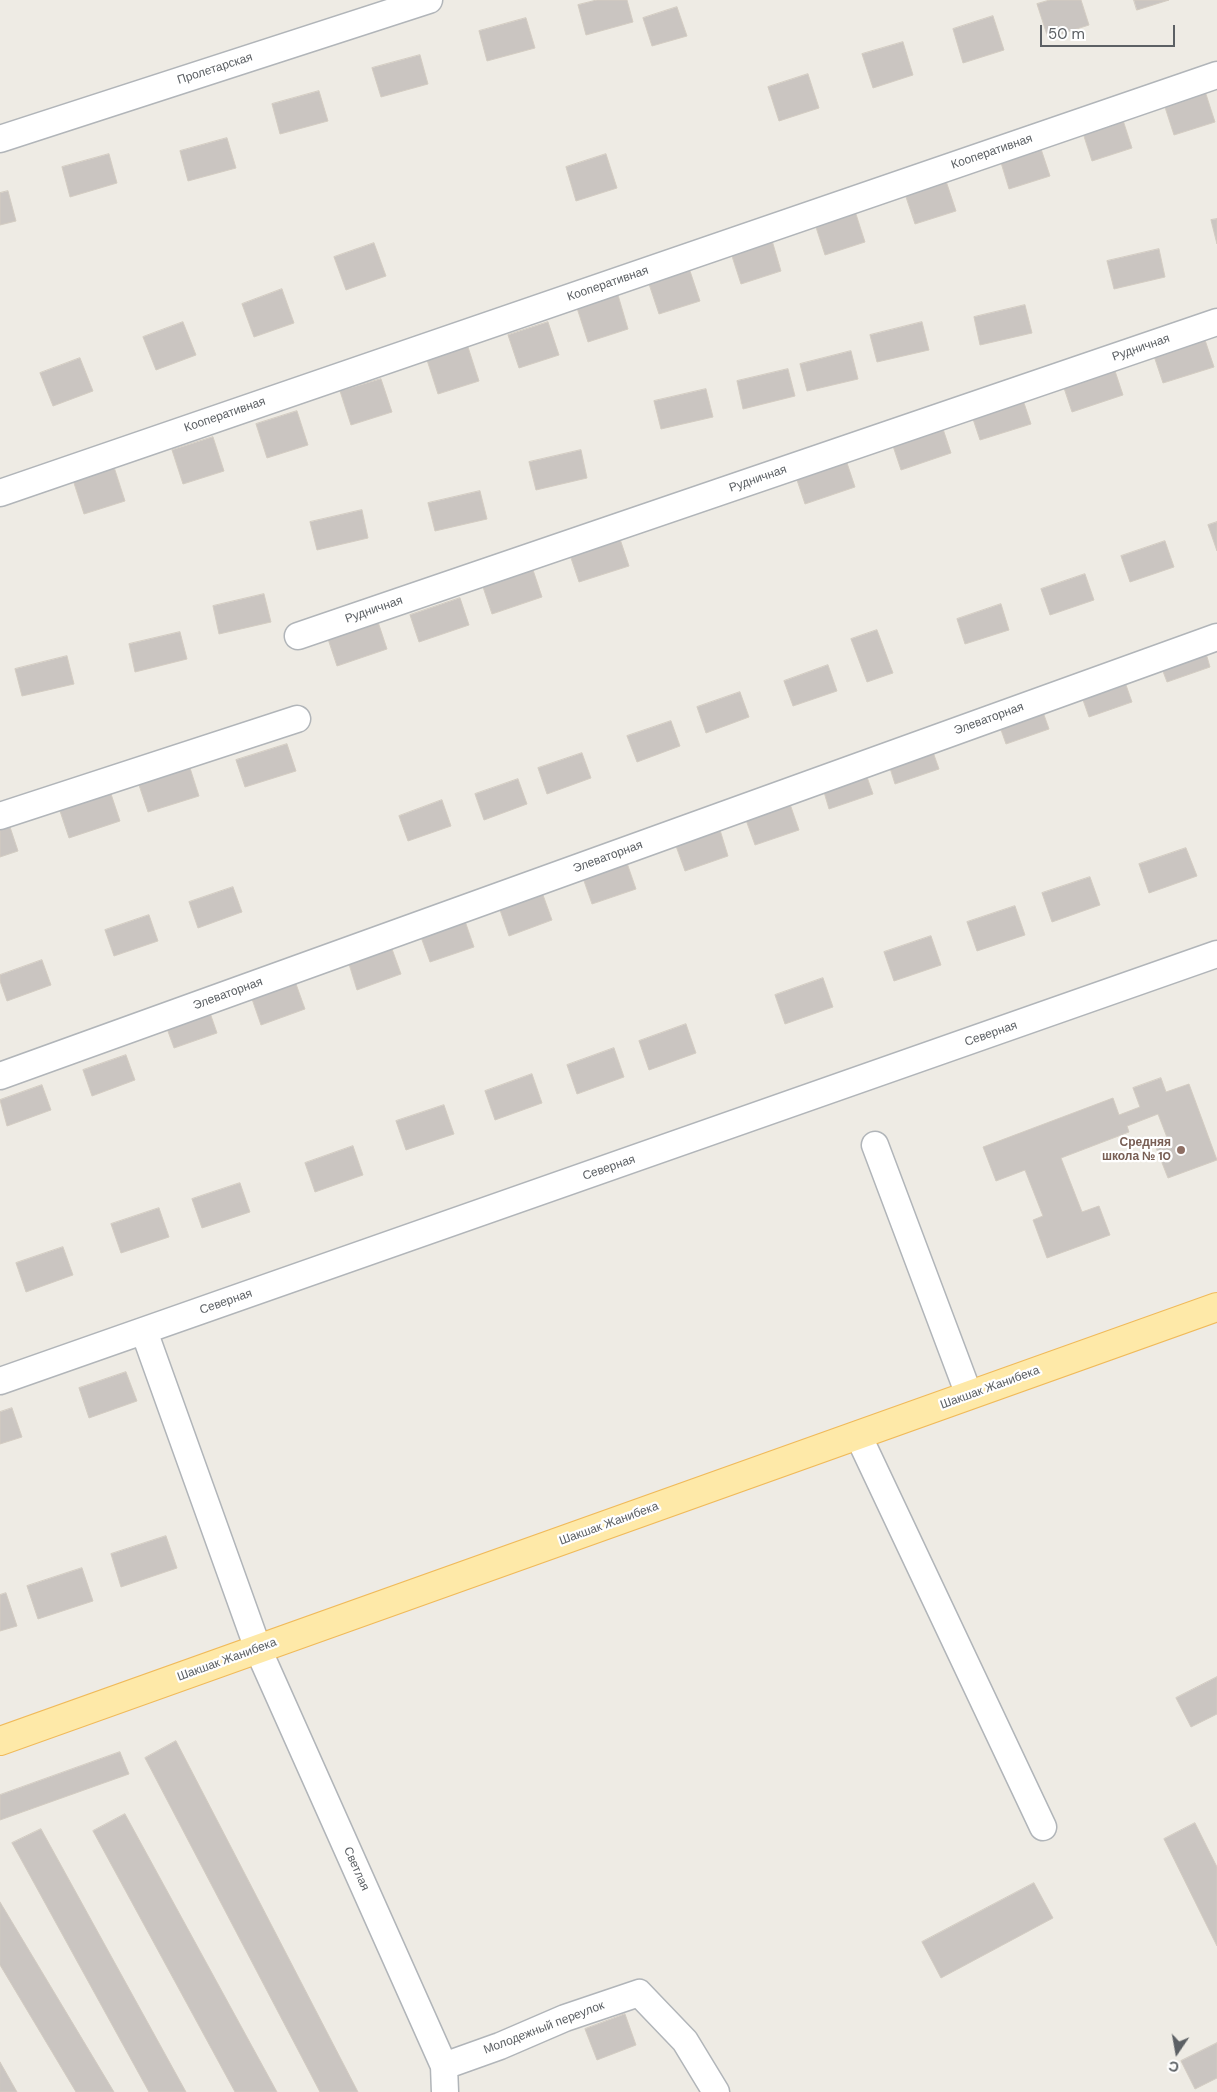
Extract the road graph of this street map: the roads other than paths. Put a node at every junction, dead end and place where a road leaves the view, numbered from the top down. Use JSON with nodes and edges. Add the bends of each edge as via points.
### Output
{"nodes":[{"id":1,"x":429,"y":0,"type":"edge"},
{"id":2,"x":1217,"y":75,"type":"edge"},
{"id":3,"x":0,"y":139,"type":"edge"},
{"id":4,"x":1217,"y":322,"type":"edge"},
{"id":5,"x":0,"y":493,"type":"edge"},
{"id":6,"x":298,"y":636,"type":"dead end"},
{"id":7,"x":1217,"y":637,"type":"edge"},
{"id":8,"x":297,"y":720,"type":"dead end"},
{"id":9,"x":0,"y":816,"type":"edge"},
{"id":10,"x":1217,"y":954,"type":"edge"},
{"id":11,"x":0,"y":1076,"type":"edge"},
{"id":12,"x":875,"y":1145,"type":"dead end"},
{"id":13,"x":1217,"y":1307,"type":"edge"},
{"id":14,"x":144,"y":1331,"type":"junction"},
{"id":15,"x":0,"y":1381,"type":"edge"},
{"id":16,"x":969,"y":1395,"type":"junction"},
{"id":17,"x":858,"y":1435,"type":"junction"},
{"id":18,"x":258,"y":1649,"type":"junction"},
{"id":19,"x":0,"y":1741,"type":"edge"},
{"id":20,"x":1043,"y":1827,"type":"dead end"},
{"id":21,"x":444,"y":2066,"type":"junction"},
{"id":22,"x":445,"y":2092,"type":"edge"},
{"id":23,"x":716,"y":2092,"type":"edge"}],
"edges":[{"from":1,"to":3,"type":"street","name":"Пролетарская"},
{"from":2,"to":5,"type":"street","name":"Кооперативная"},
{"from":4,"to":6,"type":"street","name":"Рудничная"},
{"from":7,"to":11,"type":"street","name":"Элеваторная"},
{"from":8,"to":9,"type":"street"},
{"from":10,"to":14,"type":"street","name":"Северная"},
{"from":12,"to":16,"type":"street"},
{"from":13,"to":16,"type":"main road","name":"Шакшак Жанибека"},
{"from":14,"to":15,"type":"street","name":"Северная"},
{"from":14,"to":18,"type":"street","name":"Светлая"},
{"from":16,"to":17,"type":"main road","name":"Шакшак Жанибека"},
{"from":17,"to":18,"type":"main road","name":"Шакшак Жанибека"},
{"from":17,"to":20,"type":"street"},
{"from":18,"to":19,"type":"main road","name":"Шакшак Жанибека"},
{"from":18,"to":21,"type":"street","name":"Светлая"},
{"from":21,"to":22,"type":"street","name":"Светлая"},
{"from":21,"to":23,"type":"street","name":"Молодежный переулок","via":[[565,2018],[639,1993],[685,2041]]}]}
